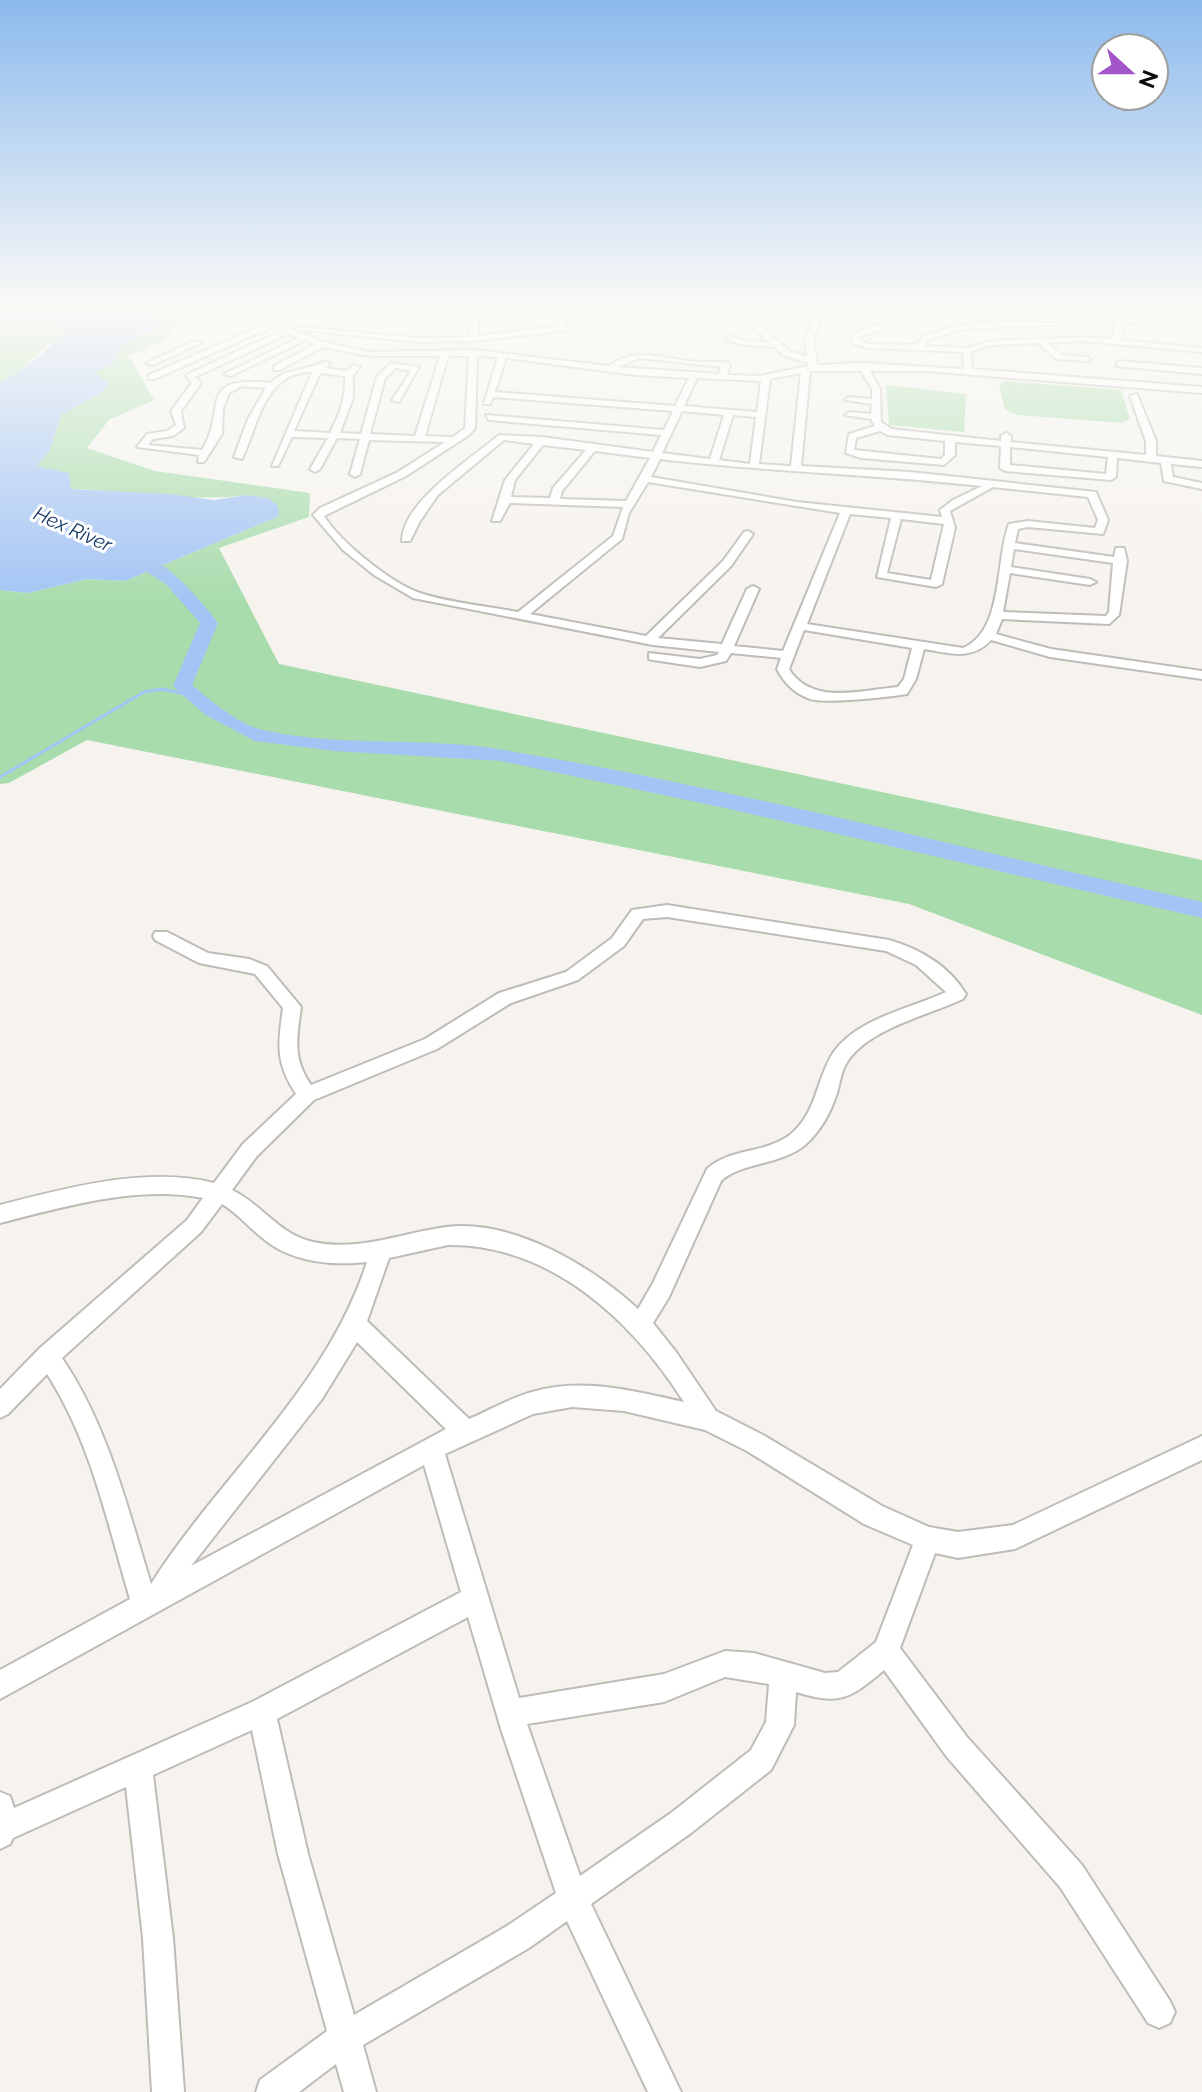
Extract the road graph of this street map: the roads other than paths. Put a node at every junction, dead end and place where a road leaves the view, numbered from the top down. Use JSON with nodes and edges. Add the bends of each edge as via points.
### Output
{"nodes":[{"id":1,"x":179,"y":408,"type":"edge"},
{"id":2,"x":219,"y":408,"type":"edge"},
{"id":3,"x":255,"y":408,"type":"edge"},
{"id":4,"x":302,"y":408,"type":"edge"},
{"id":5,"x":345,"y":408,"type":"edge"},
{"id":6,"x":373,"y":408,"type":"edge"},
{"id":7,"x":429,"y":408,"type":"edge"},
{"id":8,"x":471,"y":408,"type":"edge"},
{"id":9,"x":487,"y":408,"type":"edge"},
{"id":10,"x":661,"y":408,"type":"edge"},
{"id":11,"x":727,"y":408,"type":"edge"},
{"id":12,"x":763,"y":408,"type":"edge"},
{"id":13,"x":804,"y":408,"type":"edge"},
{"id":14,"x":875,"y":408,"type":"edge"},
{"id":15,"x":1138,"y":408,"type":"edge"},
{"id":16,"x":678,"y":409,"type":"junction"},
{"id":17,"x":726,"y":412,"type":"junction"},
{"id":18,"x":762,"y":415,"type":"junction"},
{"id":19,"x":850,"y":415,"type":"dead end"},
{"id":20,"x":489,"y":417,"type":"junction"},
{"id":21,"x":875,"y":417,"type":"junction"},
{"id":22,"x":879,"y":428,"type":"junction"},
{"id":23,"x":665,"y":433,"type":"junction"},
{"id":24,"x":291,"y":434,"type":"junction"},
{"id":25,"x":332,"y":435,"type":"junction"},
{"id":26,"x":365,"y":437,"type":"junction"},
{"id":27,"x":502,"y":437,"type":"junction"},
{"id":28,"x":419,"y":439,"type":"junction"},
{"id":29,"x":950,"y":439,"type":"junction"},
{"id":30,"x":1006,"y":439,"type":"junction"},
{"id":31,"x":457,"y":440,"type":"junction"},
{"id":32,"x":542,"y":440,"type":"junction"},
{"id":33,"x":594,"y":446,"type":"junction"},
{"id":34,"x":654,"y":454,"type":"junction"},
{"id":35,"x":1113,"y":454,"type":"junction"},
{"id":36,"x":239,"y":457,"type":"dead end"},
{"id":37,"x":1151,"y":458,"type":"junction"},
{"id":38,"x":1166,"y":459,"type":"junction"},
{"id":39,"x":714,"y":462,"type":"junction"},
{"id":40,"x":275,"y":464,"type":"dead end"},
{"id":41,"x":1202,"y":464,"type":"edge"},
{"id":42,"x":754,"y":467,"type":"junction"},
{"id":43,"x":1005,"y":468,"type":"junction"},
{"id":44,"x":315,"y":469,"type":"dead end"},
{"id":45,"x":796,"y":470,"type":"junction"},
{"id":46,"x":355,"y":474,"type":"dead end"},
{"id":47,"x":645,"y":479,"type":"junction"},
{"id":48,"x":426,"y":482,"type":"dead end"},
{"id":49,"x":995,"y":484,"type":"junction"},
{"id":50,"x":438,"y":486,"type":"junction"},
{"id":51,"x":1202,"y":486,"type":"edge"},
{"id":52,"x":505,"y":500,"type":"junction"},
{"id":53,"x":554,"y":502,"type":"junction"},
{"id":54,"x":630,"y":504,"type":"junction"},
{"id":55,"x":846,"y":510,"type":"junction"},
{"id":56,"x":897,"y":515,"type":"junction"},
{"id":57,"x":496,"y":519,"type":"dead end"},
{"id":58,"x":947,"y":521,"type":"junction"},
{"id":59,"x":748,"y":534,"type":"dead end"},
{"id":60,"x":406,"y":539,"type":"dead end"},
{"id":61,"x":1009,"y":545,"type":"junction"},
{"id":62,"x":1092,"y":557,"type":"junction"},
{"id":63,"x":1004,"y":569,"type":"junction"},
{"id":64,"x":753,"y":589,"type":"dead end"},
{"id":65,"x":996,"y":615,"type":"junction"},
{"id":66,"x":519,"y":617,"type":"junction"},
{"id":67,"x":799,"y":626,"type":"junction"},
{"id":68,"x":990,"y":636,"type":"junction"},
{"id":69,"x":649,"y":640,"type":"junction"},
{"id":70,"x":919,"y":645,"type":"junction"},
{"id":71,"x":729,"y":649,"type":"junction"},
{"id":72,"x":788,"y":655,"type":"junction"},
{"id":73,"x":653,"y":656,"type":"dead end"},
{"id":74,"x":1202,"y":675,"type":"edge"},
{"id":75,"x":161,"y":936,"type":"dead end"},
{"id":76,"x":307,"y":1095,"type":"junction"},
{"id":77,"x":219,"y":1193,"type":"junction"},
{"id":78,"x":0,"y":1214,"type":"edge"},
{"id":79,"x":380,"y":1253,"type":"junction"},
{"id":80,"x":355,"y":1325,"type":"junction"},
{"id":81,"x":640,"y":1325,"type":"junction"},
{"id":82,"x":48,"y":1356,"type":"junction"},
{"id":83,"x":0,"y":1406,"type":"edge"},
{"id":84,"x":708,"y":1419,"type":"junction"},
{"id":85,"x":467,"y":1433,"type":"junction"},
{"id":86,"x":431,"y":1448,"type":"junction"},
{"id":87,"x":1202,"y":1448,"type":"edge"},
{"id":88,"x":928,"y":1539,"type":"junction"},
{"id":89,"x":475,"y":1599,"type":"junction"},
{"id":90,"x":151,"y":1600,"type":"junction"},
{"id":91,"x":886,"y":1651,"type":"junction"},
{"id":92,"x":783,"y":1674,"type":"junction"},
{"id":93,"x":0,"y":1685,"type":"edge"},
{"id":94,"x":262,"y":1712,"type":"junction"},
{"id":95,"x":511,"y":1713,"type":"junction"},
{"id":96,"x":138,"y":1765,"type":"junction"},
{"id":97,"x":1,"y":1823,"type":"edge"},
{"id":98,"x":573,"y":1900,"type":"junction"},
{"id":99,"x":1159,"y":2012,"type":"dead end"},
{"id":100,"x":346,"y":2037,"type":"junction"},
{"id":101,"x":168,"y":2092,"type":"edge"},
{"id":102,"x":272,"y":2092,"type":"edge"},
{"id":103,"x":360,"y":2092,"type":"edge"},
{"id":104,"x":665,"y":2092,"type":"edge"}],
"edges":[{"from":1,"to":2,"type":"street","via":[[175,413],[181,426],[170,434],[150,436],[142,447],[202,456],[217,434]]},
{"from":3,"to":36,"type":"street"},
{"from":4,"to":24,"type":"street"},
{"from":5,"to":25,"type":"street"},
{"from":6,"to":26,"type":"street"},
{"from":7,"to":28,"type":"street"},
{"from":8,"to":31,"type":"street","via":[[470,428]]},
{"from":9,"to":20,"type":"street"},
{"from":10,"to":16,"type":"street"},
{"from":11,"to":17,"type":"street"},
{"from":12,"to":18,"type":"street"},
{"from":13,"to":45,"type":"street"},
{"from":14,"to":21,"type":"street"},
{"from":15,"to":37,"type":"street","via":[[1151,441]]},
{"from":16,"to":17,"type":"street"},
{"from":16,"to":23,"type":"street"},
{"from":17,"to":18,"type":"street"},
{"from":17,"to":39,"type":"street"},
{"from":18,"to":42,"type":"street"},
{"from":19,"to":21,"type":"street"},
{"from":20,"to":23,"type":"street"},
{"from":20,"to":27,"type":"street"},
{"from":21,"to":22,"type":"street"},
{"from":22,"to":29,"type":"street"},
{"from":22,"to":29,"type":"street","via":[[852,436],[849,451],[944,462],[950,455]]},
{"from":23,"to":34,"type":"street"},
{"from":24,"to":25,"type":"street"},
{"from":24,"to":40,"type":"street"},
{"from":25,"to":26,"type":"street"},
{"from":25,"to":44,"type":"street"},
{"from":26,"to":28,"type":"street"},
{"from":26,"to":46,"type":"street"},
{"from":27,"to":32,"type":"street"},
{"from":27,"to":50,"type":"street"},
{"from":28,"to":31,"type":"street"},
{"from":29,"to":30,"type":"street"},
{"from":30,"to":35,"type":"street","via":[[1085,446]]},
{"from":30,"to":43,"type":"street"},
{"from":31,"to":66,"type":"street","via":[[408,476],[318,515],[408,592]]},
{"from":32,"to":33,"type":"street"},
{"from":32,"to":52,"type":"street","via":[[510,480]]},
{"from":33,"to":34,"type":"street"},
{"from":33,"to":53,"type":"street","via":[[557,490]]},
{"from":34,"to":39,"type":"street"},
{"from":34,"to":47,"type":"street"},
{"from":35,"to":37,"type":"street"},
{"from":35,"to":43,"type":"street","via":[[1111,477]]},
{"from":37,"to":38,"type":"street"},
{"from":38,"to":41,"type":"street"},
{"from":38,"to":51,"type":"street","via":[[1168,479]]},
{"from":39,"to":42,"type":"street"},
{"from":42,"to":45,"type":"street"},
{"from":43,"to":49,"type":"street"},
{"from":45,"to":49,"type":"street"},
{"from":47,"to":54,"type":"street"},
{"from":47,"to":55,"type":"street"},
{"from":48,"to":50,"type":"street"},
{"from":49,"to":58,"type":"street","via":[[980,496],[953,502],[945,510]]},
{"from":49,"to":61,"type":"street","via":[[1092,494],[1103,520],[1099,532],[1017,524]]},
{"from":50,"to":60,"type":"street","via":[[416,512]]},
{"from":52,"to":53,"type":"street"},
{"from":52,"to":57,"type":"street"},
{"from":53,"to":54,"type":"street"},
{"from":54,"to":66,"type":"street","via":[[618,537]]},
{"from":55,"to":56,"type":"street"},
{"from":55,"to":67,"type":"street"},
{"from":56,"to":58,"type":"street"},
{"from":56,"to":58,"type":"street","via":[[881,575],[925,585],[939,580]]},
{"from":59,"to":69,"type":"street","via":[[732,563]]},
{"from":61,"to":62,"type":"street"},
{"from":61,"to":63,"type":"street"},
{"from":62,"to":63,"type":"street","via":[[1090,587]]},
{"from":62,"to":65,"type":"street","via":[[1120,556],[1115,612],[1109,620]]},
{"from":63,"to":65,"type":"street"},
{"from":64,"to":71,"type":"street"},
{"from":65,"to":68,"type":"street"},
{"from":66,"to":69,"type":"street"},
{"from":67,"to":70,"type":"street"},
{"from":67,"to":72,"type":"street"},
{"from":68,"to":70,"type":"street","via":[[964,652]]},
{"from":68,"to":74,"type":"street","via":[[1050,653]]},
{"from":69,"to":71,"type":"street"},
{"from":70,"to":72,"type":"street","via":[[902,691],[867,696],[805,693],[783,669]]},
{"from":71,"to":72,"type":"street"},
{"from":71,"to":73,"type":"street","via":[[713,663]]},
{"from":75,"to":76,"type":"street","via":[[197,957],[249,965],[271,979],[292,1007],[287,1044],[291,1071]]},
{"from":76,"to":77,"type":"street","via":[[268,1129]]},
{"from":76,"to":81,"type":"street","via":[[431,1044],[505,998],[572,976],[618,942],[638,914],[667,911],[877,943],[900,949],[943,974],[957,994],[867,1032],[841,1057],[806,1133],[790,1147],[722,1167],[714,1175]]},
{"from":77,"to":78,"type":"street","via":[[183,1186],[61,1198]]},
{"from":77,"to":79,"type":"street","via":[[249,1209],[273,1235],[304,1248]]},
{"from":77,"to":82,"type":"street","via":[[147,1272]]},
{"from":79,"to":80,"type":"street"},
{"from":79,"to":81,"type":"street","via":[[471,1235],[529,1250],[574,1275]]},
{"from":80,"to":85,"type":"street"},
{"from":80,"to":90,"type":"street","via":[[288,1427],[186,1549]]},
{"from":81,"to":84,"type":"street"},
{"from":82,"to":83,"type":"street"},
{"from":82,"to":90,"type":"street","via":[[69,1384]]},
{"from":84,"to":85,"type":"street","via":[[624,1400],[572,1396],[532,1403]]},
{"from":84,"to":88,"type":"street","via":[[873,1515]]},
{"from":85,"to":86,"type":"street"},
{"from":86,"to":89,"type":"street"},
{"from":86,"to":90,"type":"street"},
{"from":87,"to":88,"type":"street","via":[[1015,1537],[958,1545]]},
{"from":88,"to":91,"type":"street"},
{"from":89,"to":94,"type":"street"},
{"from":89,"to":95,"type":"street"},
{"from":90,"to":93,"type":"street"},
{"from":91,"to":92,"type":"street","via":[[840,1685],[825,1687]]},
{"from":91,"to":99,"type":"street","via":[[957,1747],[1071,1876]]},
{"from":92,"to":95,"type":"street","via":[[725,1664],[664,1688]]},
{"from":92,"to":98,"type":"street","via":[[780,1725],[761,1760]]},
{"from":94,"to":96,"type":"street"},
{"from":94,"to":100,"type":"street","via":[[293,1854]]},
{"from":95,"to":98,"type":"street"},
{"from":96,"to":97,"type":"street"},
{"from":96,"to":101,"type":"street","via":[[158,1938]]},
{"from":98,"to":100,"type":"street"},
{"from":98,"to":104,"type":"street"},
{"from":100,"to":102,"type":"street"},
{"from":100,"to":103,"type":"street"}]}
